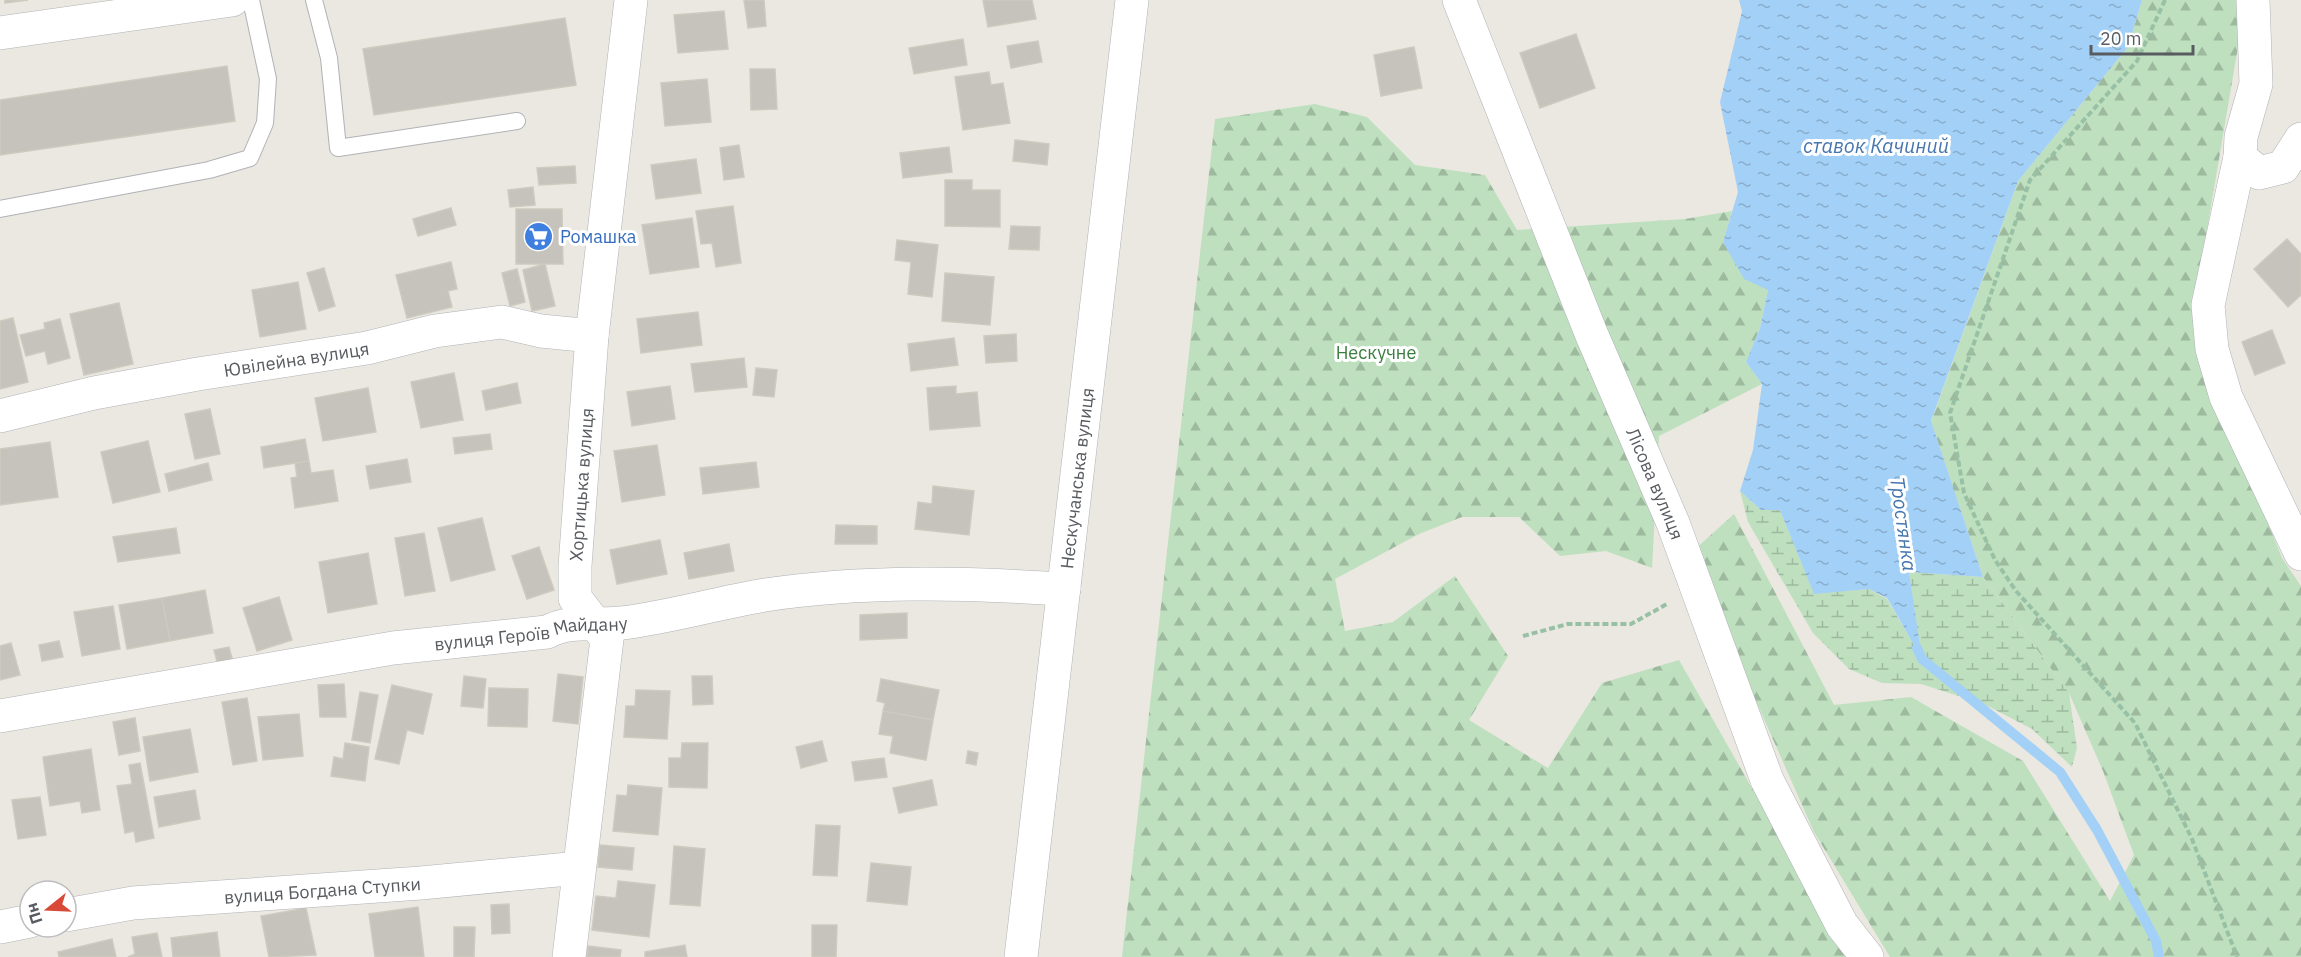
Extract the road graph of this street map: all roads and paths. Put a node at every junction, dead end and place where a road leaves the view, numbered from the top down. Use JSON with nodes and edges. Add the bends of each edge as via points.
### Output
{"nodes":[{"id":1,"x":232,"y":0,"type":"edge"},
{"id":2,"x":250,"y":0,"type":"edge"},
{"id":3,"x":314,"y":0,"type":"edge"},
{"id":4,"x":631,"y":0,"type":"edge"},
{"id":5,"x":1132,"y":0,"type":"edge"},
{"id":6,"x":1459,"y":0,"type":"edge"},
{"id":7,"x":2165,"y":0,"type":"edge"},
{"id":8,"x":2253,"y":0,"type":"edge"},
{"id":9,"x":0,"y":33,"type":"edge"},
{"id":10,"x":517,"y":120,"type":"dead end"},
{"id":11,"x":2301,"y":139,"type":"edge"},
{"id":12,"x":2240,"y":157,"type":"junction"},
{"id":13,"x":0,"y":209,"type":"edge"},
{"id":14,"x":592,"y":336,"type":"junction"},
{"id":15,"x":0,"y":416,"type":"edge"},
{"id":16,"x":2301,"y":554,"type":"edge"},
{"id":17,"x":1689,"y":568,"type":"junction"},
{"id":18,"x":1064,"y":590,"type":"junction"},
{"id":19,"x":595,"y":623,"type":"junction"},
{"id":20,"x":1523,"y":636,"type":"dead end"},
{"id":21,"x":0,"y":716,"type":"edge"},
{"id":22,"x":579,"y":868,"type":"junction"},
{"id":23,"x":78,"y":913,"type":"edge"},
{"id":24,"x":18,"y":923,"type":"edge"},
{"id":25,"x":0,"y":927,"type":"edge"},
{"id":26,"x":569,"y":957,"type":"edge"},
{"id":27,"x":1021,"y":957,"type":"edge"},
{"id":28,"x":1867,"y":957,"type":"edge"},
{"id":29,"x":2236,"y":957,"type":"edge"}],
"edges":[{"from":1,"to":9,"type":"street"},
{"from":2,"to":13,"type":"lane","via":[[268,79],[265,123],[250,158],[209,170]]},
{"from":3,"to":10,"type":"lane","via":[[328,58],[338,148]]},
{"from":4,"to":14,"type":"street","name":"Хортицька вулиця"},
{"from":5,"to":18,"type":"street","name":"Нескучанська вулиця"},
{"from":6,"to":17,"type":"street","name":"Лісова вулиця"},
{"from":7,"to":29,"type":"path","via":[[2137,61],[2030,180],[1950,414],[1964,493],[1995,560],[2016,591],[2135,723],[2192,839]]},
{"from":8,"to":12,"type":"street","via":[[2256,84],[2241,138]]},
{"from":11,"to":12,"type":"street","via":[[2283,167],[2259,173]]},
{"from":12,"to":16,"type":"street","via":[[2208,305],[2212,349],[2226,397]]},
{"from":14,"to":15,"type":"street","name":"Ювілейна вулиця","via":[[502,322],[447,329],[367,348],[106,391]]},
{"from":14,"to":19,"type":"street","name":"Хортицька вулиця","via":[[575,598]]},
{"from":17,"to":20,"type":"path","via":[[1668,604],[1631,624],[1568,624]]},
{"from":17,"to":28,"type":"street","name":"Лісова вулиця","via":[[1767,780],[1842,925]]},
{"from":18,"to":19,"type":"street","name":"вулиця Героїв Майдану","via":[[966,584],[865,585],[766,595],[621,623]]},
{"from":18,"to":27,"type":"street","name":"Нескучанська вулиця"},
{"from":19,"to":21,"type":"street","name":"вулиця Героїв Майдану","via":[[561,624],[547,632],[393,648]]},
{"from":19,"to":22,"type":"street","name":"Хортицька вулиця","via":[[607,639]]},
{"from":22,"to":23,"type":"street","name":"вулиця Богдана Ступки","via":[[133,903]]},
{"from":22,"to":26,"type":"street","name":"Хортицька вулиця"},
{"from":24,"to":25,"type":"street"}]}
